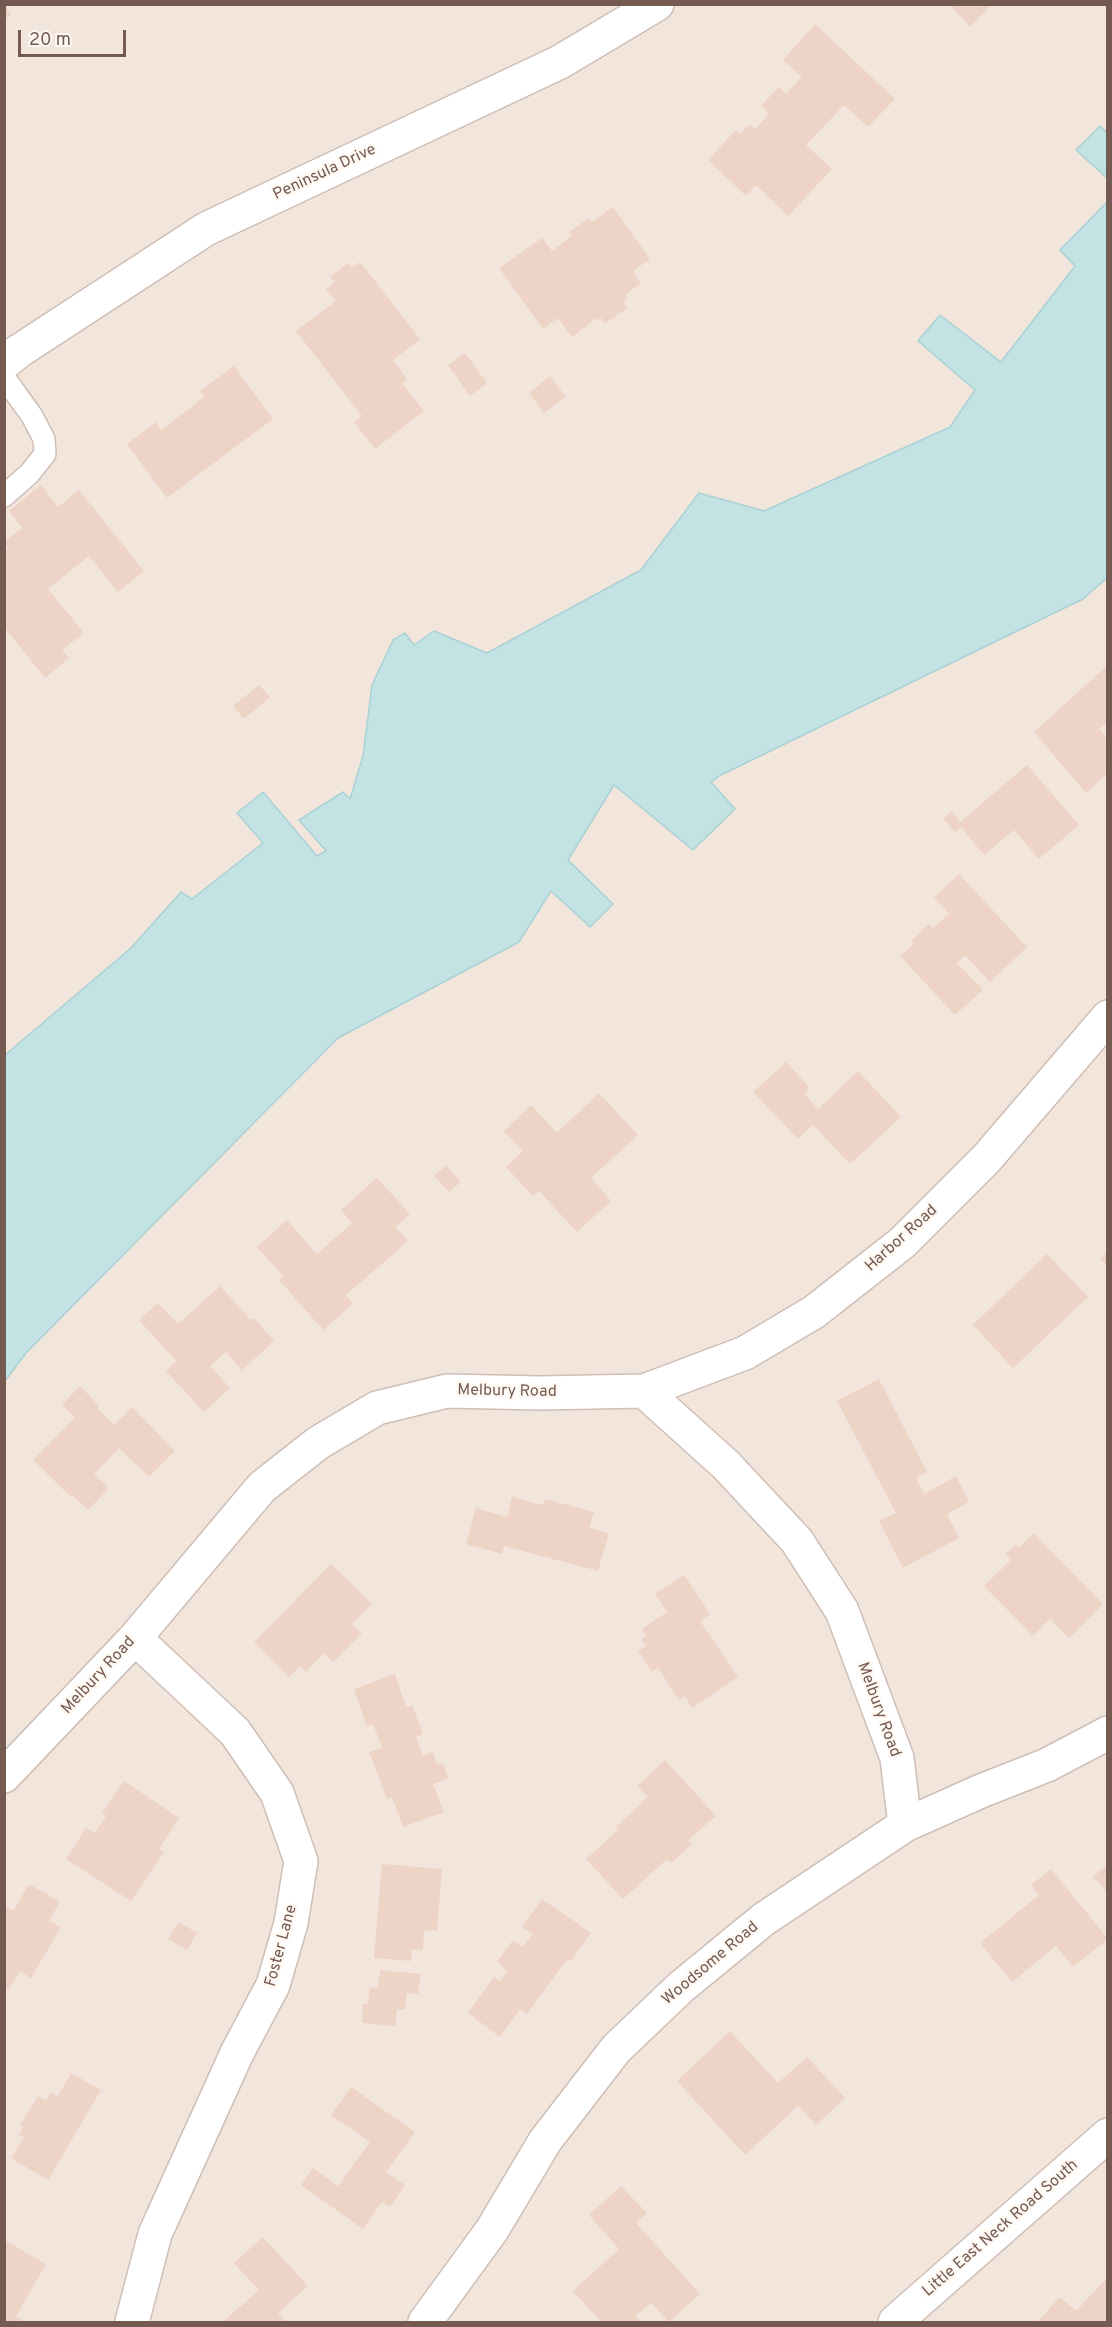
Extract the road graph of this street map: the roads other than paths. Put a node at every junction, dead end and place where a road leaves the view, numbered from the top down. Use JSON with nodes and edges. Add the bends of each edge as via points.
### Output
{"nodes":[{"id":1,"x":657,"y":4,"type":"edge"},
{"id":2,"x":4,"y":363,"type":"edge"},
{"id":3,"x":4,"y":377,"type":"edge"},
{"id":4,"x":4,"y":496,"type":"edge"},
{"id":5,"x":1107,"y":1017,"type":"edge"},
{"id":6,"x":644,"y":1391,"type":"junction"},
{"id":7,"x":135,"y":1638,"type":"junction"},
{"id":8,"x":1107,"y":1733,"type":"edge"},
{"id":9,"x":4,"y":1776,"type":"edge"},
{"id":10,"x":905,"y":1825,"type":"junction"},
{"id":11,"x":1104,"y":2144,"type":"edge"},
{"id":12,"x":132,"y":2322,"type":"edge"},
{"id":13,"x":425,"y":2322,"type":"edge"},
{"id":14,"x":895,"y":2322,"type":"edge"}],
"edges":[{"from":1,"to":2,"type":"street","name":"Peninsula Drive","via":[[560,62],[206,229]]},
{"from":3,"to":4,"type":"lane","via":[[32,417],[44,440],[45,454]]},
{"from":5,"to":6,"type":"street","name":"Harbor Road","via":[[987,1158],[902,1243],[814,1312],[745,1353]]},
{"from":6,"to":7,"type":"street","name":"Melbury Road","via":[[447,1392],[377,1408],[318,1443],[262,1487]]},
{"from":6,"to":10,"type":"street","name":"Melbury Road","via":[[726,1465],[797,1541],[842,1611],[897,1758]]},
{"from":7,"to":9,"type":"street","name":"Melbury Road"},
{"from":7,"to":12,"type":"street","name":"Foster Lane","via":[[235,1732],[277,1793],[301,1861],[291,1923],[273,1985],[155,2234]]},
{"from":8,"to":10,"type":"street","name":"Woodsome Road","via":[[1047,1765]]},
{"from":10,"to":13,"type":"street","name":"Woodsome Road","via":[[764,1919],[681,1987],[616,2049],[545,2140],[492,2230]]},
{"from":11,"to":14,"type":"street","name":"Little East Neck Road South"}]}
